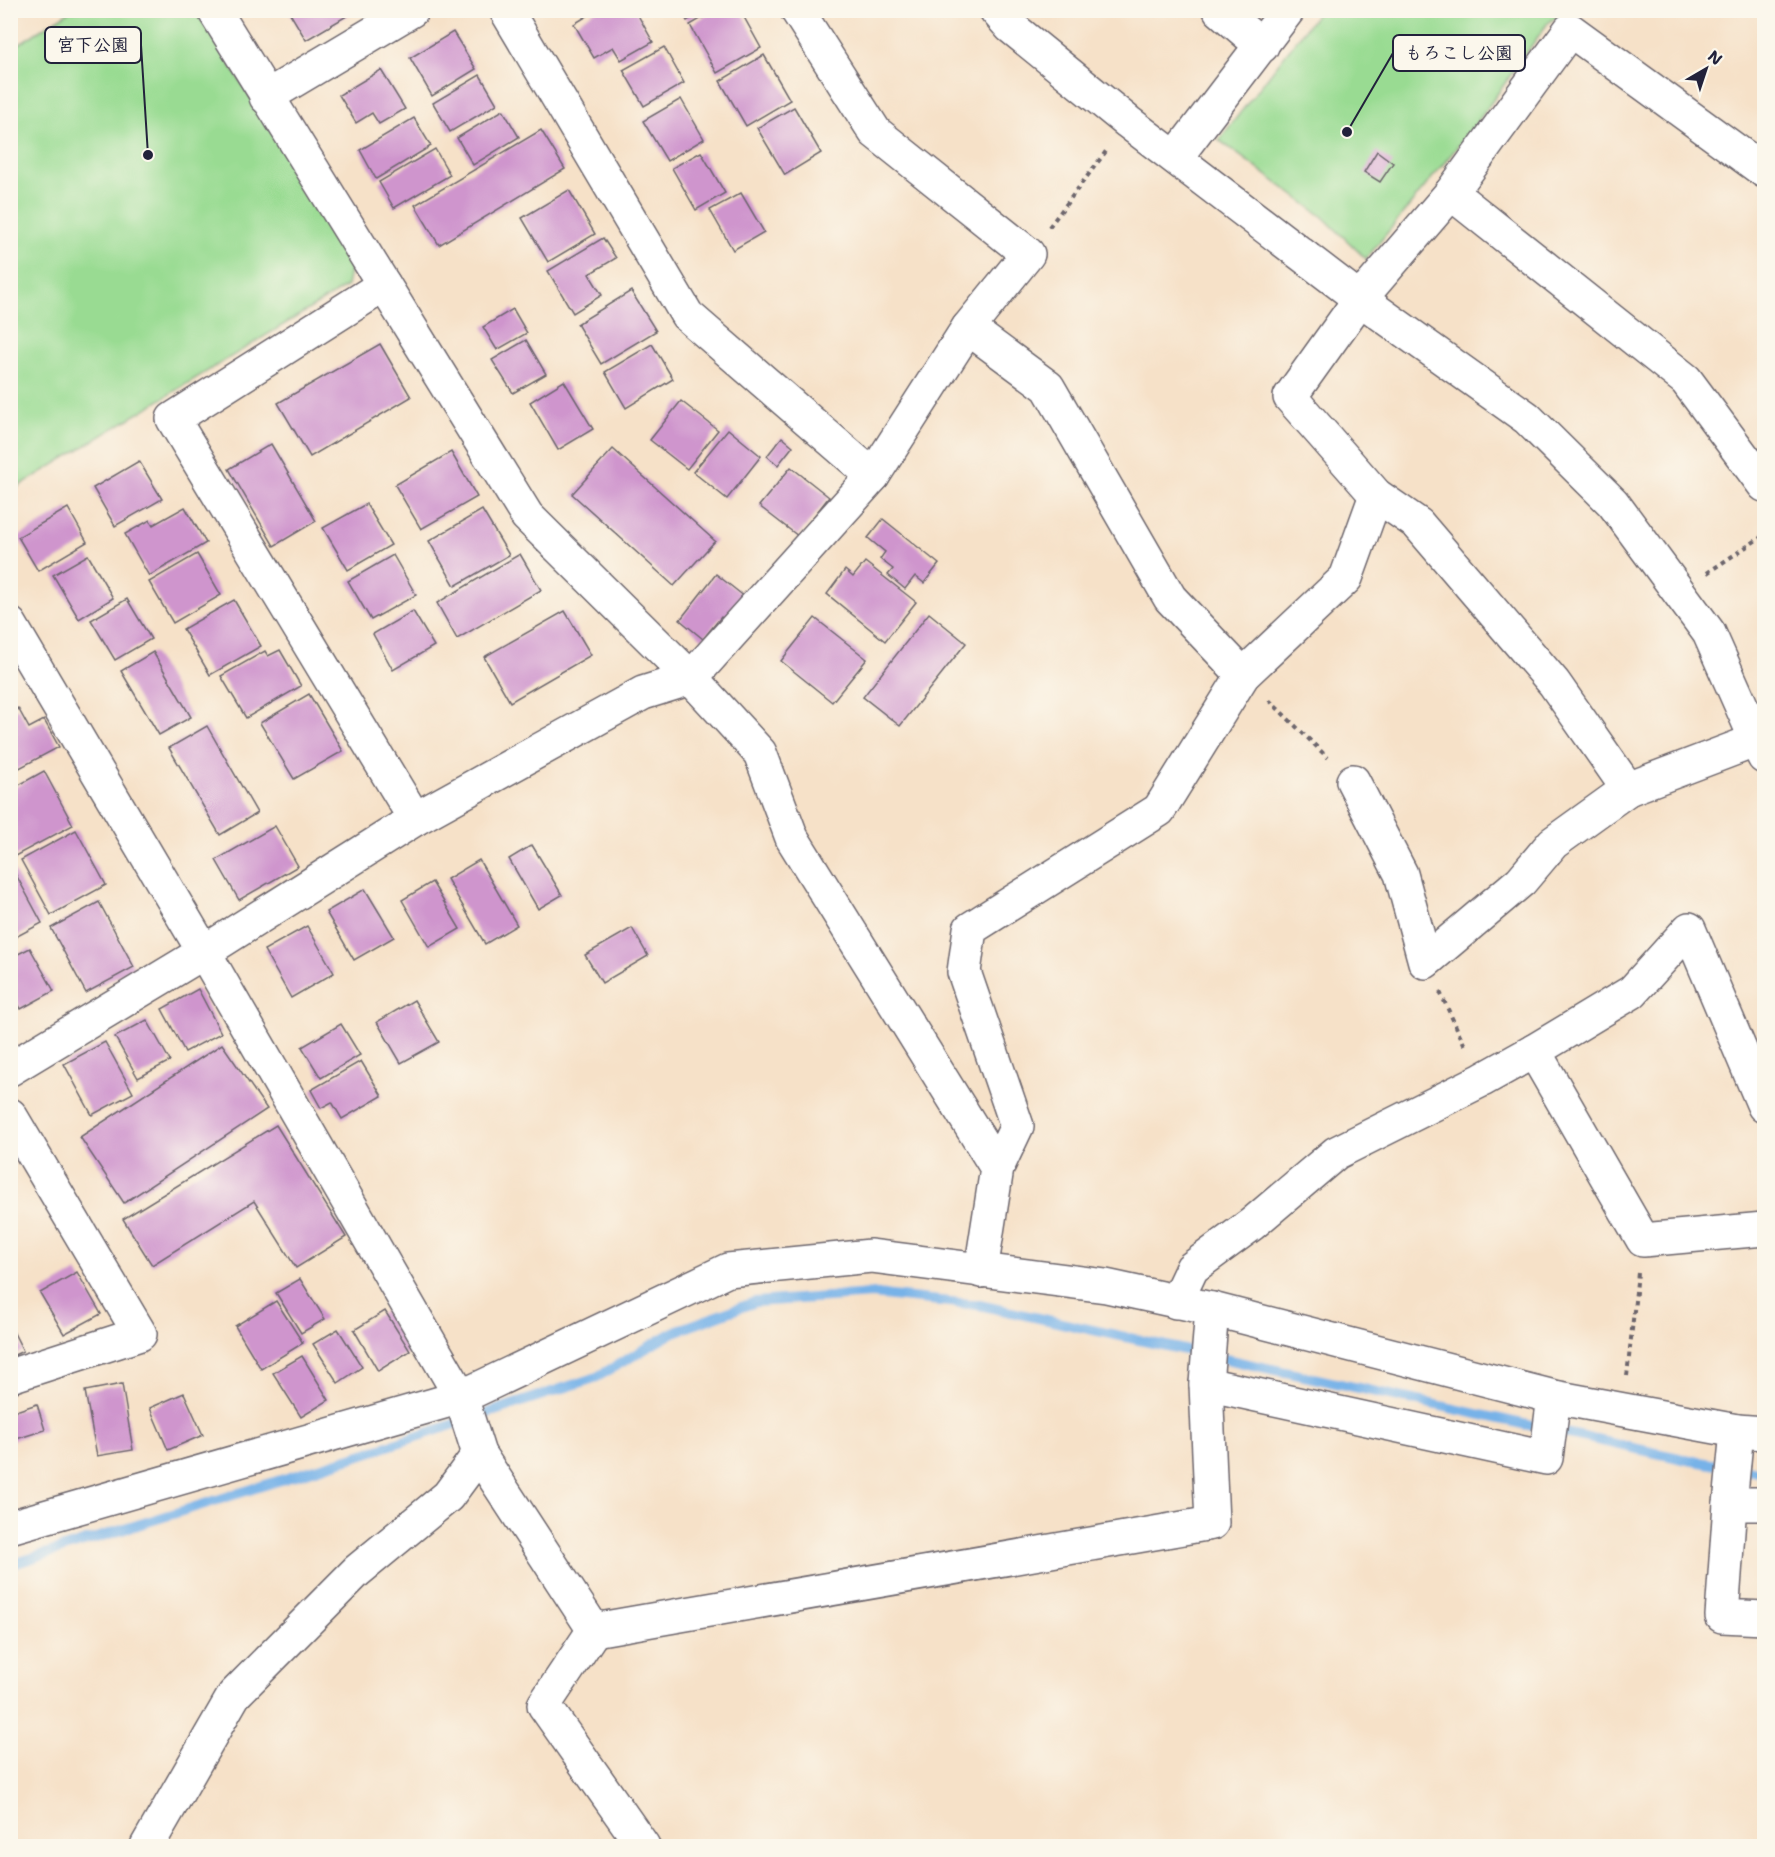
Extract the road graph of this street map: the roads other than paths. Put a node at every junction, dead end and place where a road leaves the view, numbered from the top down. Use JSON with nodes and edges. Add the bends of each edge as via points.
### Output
{"nodes":[{"id":1,"x":214,"y":10,"type":"edge"},
{"id":2,"x":412,"y":10,"type":"edge"},
{"id":3,"x":506,"y":10,"type":"edge"},
{"id":4,"x":797,"y":10,"type":"edge"},
{"id":5,"x":996,"y":10,"type":"edge"},
{"id":6,"x":1220,"y":10,"type":"edge"},
{"id":7,"x":1288,"y":10,"type":"edge"},
{"id":8,"x":1262,"y":46,"type":"junction"},
{"id":9,"x":266,"y":97,"type":"junction"},
{"id":10,"x":1176,"y":157,"type":"junction"},
{"id":11,"x":1764,"y":171,"type":"edge"},
{"id":12,"x":1451,"y":193,"type":"junction"},
{"id":13,"x":384,"y":285,"type":"junction"},
{"id":14,"x":1360,"y":299,"type":"junction"},
{"id":15,"x":968,"y":328,"type":"junction"},
{"id":16,"x":873,"y":476,"type":"junction"},
{"id":17,"x":1764,"y":485,"type":"edge"},
{"id":18,"x":1376,"y":495,"type":"junction"},
{"id":19,"x":10,"y":624,"type":"edge"},
{"id":20,"x":1242,"y":675,"type":"junction"},
{"id":21,"x":691,"y":678,"type":"junction"},
{"id":22,"x":1761,"y":748,"type":"edge"},
{"id":23,"x":1353,"y":781,"type":"road end"},
{"id":24,"x":1628,"y":789,"type":"junction"},
{"id":25,"x":415,"y":819,"type":"junction"},
{"id":26,"x":204,"y":952,"type":"junction"},
{"id":27,"x":1534,"y":1051,"type":"junction"},
{"id":28,"x":10,"y":1069,"type":"edge"},
{"id":29,"x":1764,"y":1106,"type":"edge"},
{"id":30,"x":10,"y":1115,"type":"edge"},
{"id":31,"x":997,"y":1168,"type":"junction"},
{"id":32,"x":1764,"y":1229,"type":"edge"},
{"id":33,"x":981,"y":1271,"type":"junction"},
{"id":34,"x":1176,"y":1302,"type":"junction"},
{"id":35,"x":1212,"y":1309,"type":"junction"},
{"id":36,"x":10,"y":1376,"type":"edge"},
{"id":37,"x":1206,"y":1384,"type":"junction"},
{"id":38,"x":461,"y":1397,"type":"junction"},
{"id":39,"x":1554,"y":1397,"type":"junction"},
{"id":40,"x":1751,"y":1432,"type":"edge"},
{"id":41,"x":479,"y":1454,"type":"junction"},
{"id":42,"x":1730,"y":1504,"type":"junction"},
{"id":43,"x":1764,"y":1504,"type":"edge"},
{"id":44,"x":10,"y":1527,"type":"edge"},
{"id":45,"x":1764,"y":1618,"type":"edge"},
{"id":46,"x":594,"y":1630,"type":"junction"},
{"id":47,"x":147,"y":1846,"type":"edge"},
{"id":48,"x":643,"y":1846,"type":"edge"}],
"edges":[{"from":1,"to":9,"type":"street"},
{"from":2,"to":9,"type":"street"},
{"from":3,"to":16,"type":"street","via":[[687,315]]},
{"from":4,"to":15,"type":"street","via":[[875,132],[1028,254]]},
{"from":5,"to":10,"type":"street","via":[[1011,27]]},
{"from":6,"to":8,"type":"street"},
{"from":7,"to":8,"type":"street"},
{"from":8,"to":10,"type":"street"},
{"from":9,"to":13,"type":"street"},
{"from":10,"to":14,"type":"street"},
{"from":11,"to":12,"type":"street","via":[[1570,30]]},
{"from":12,"to":14,"type":"street"},
{"from":12,"to":17,"type":"street","via":[[1686,380]]},
{"from":13,"to":21,"type":"street","via":[[527,516]]},
{"from":13,"to":25,"type":"street","via":[[173,419]]},
{"from":14,"to":18,"type":"street","via":[[1290,397]]},
{"from":14,"to":22,"type":"street","via":[[1527,418],[1613,503],[1709,633]]},
{"from":15,"to":16,"type":"street"},
{"from":15,"to":20,"type":"street","via":[[1048,387],[1170,598]]},
{"from":16,"to":21,"type":"street"},
{"from":18,"to":20,"type":"street","via":[[1346,578]]},
{"from":18,"to":24,"type":"street","via":[[1418,524],[1547,674]]},
{"from":19,"to":26,"type":"street"},
{"from":20,"to":31,"type":"street","via":[[1159,810],[970,929],[964,972],[1017,1126]]},
{"from":21,"to":25,"type":"street","via":[[643,693]]},
{"from":21,"to":31,"type":"street","via":[[760,753],[792,838]]},
{"from":22,"to":24,"type":"street"},
{"from":23,"to":24,"type":"street","via":[[1401,874],[1425,962],[1521,881],[1552,843]]},
{"from":25,"to":26,"type":"street"},
{"from":26,"to":28,"type":"street"},
{"from":26,"to":38,"type":"street"},
{"from":27,"to":29,"type":"street","via":[[1632,992],[1689,929]]},
{"from":27,"to":32,"type":"street","via":[[1643,1240]]},
{"from":27,"to":34,"type":"street","via":[[1336,1153],[1252,1224],[1192,1268]]},
{"from":30,"to":36,"type":"street","via":[[140,1334]]},
{"from":31,"to":33,"type":"street"},
{"from":33,"to":34,"type":"street","via":[[1106,1286]]},
{"from":33,"to":38,"type":"street","via":[[871,1256],[728,1270]]},
{"from":34,"to":35,"type":"street"},
{"from":35,"to":37,"type":"street"},
{"from":35,"to":39,"type":"street"},
{"from":37,"to":39,"type":"street","via":[[1546,1458]]},
{"from":37,"to":46,"type":"street","via":[[1212,1523]]},
{"from":38,"to":41,"type":"street"},
{"from":38,"to":44,"type":"street"},
{"from":39,"to":40,"type":"street"},
{"from":40,"to":42,"type":"street"},
{"from":41,"to":46,"type":"street"},
{"from":41,"to":47,"type":"street","via":[[448,1496],[357,1571],[234,1695]]},
{"from":42,"to":43,"type":"street"},
{"from":42,"to":45,"type":"street","via":[[1722,1616]]},
{"from":46,"to":48,"type":"street","via":[[544,1705]]}]}
